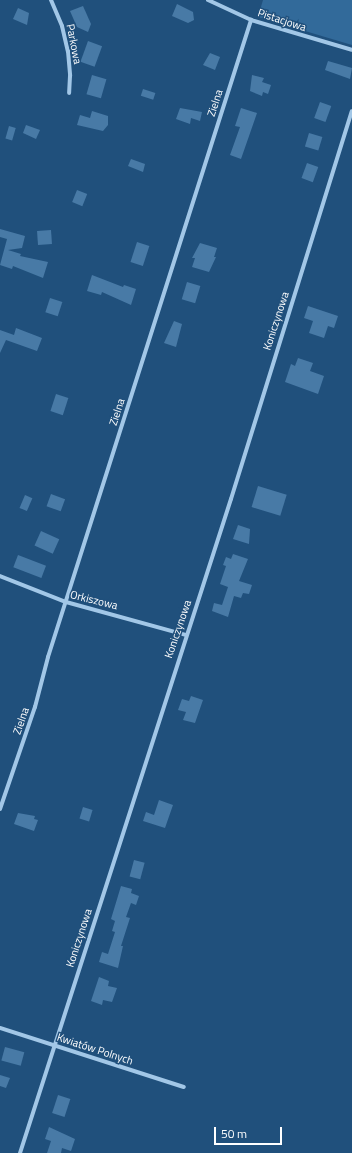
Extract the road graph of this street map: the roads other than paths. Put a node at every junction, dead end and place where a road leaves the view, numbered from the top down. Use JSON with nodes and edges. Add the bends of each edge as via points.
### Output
{"nodes":[{"id":1,"x":51,"y":0,"type":"edge"},
{"id":2,"x":208,"y":0,"type":"edge"},
{"id":3,"x":251,"y":20,"type":"junction"},
{"id":4,"x":352,"y":50,"type":"edge"},
{"id":5,"x":69,"y":93,"type":"dead end"},
{"id":6,"x":352,"y":111,"type":"edge"},
{"id":7,"x":0,"y":576,"type":"edge"},
{"id":8,"x":66,"y":602,"type":"junction"},
{"id":9,"x":186,"y":635,"type":"junction"},
{"id":10,"x":0,"y":809,"type":"edge"},
{"id":11,"x":0,"y":1028,"type":"edge"},
{"id":12,"x":54,"y":1045,"type":"junction"},
{"id":13,"x":184,"y":1087,"type":"dead end"},
{"id":14,"x":20,"y":1153,"type":"edge"}],
"edges":[{"from":1,"to":5,"type":"street","name":"Parkowa","via":[[62,26],[68,51]]},
{"from":2,"to":3,"type":"street","name":"Pistacjowa"},
{"from":3,"to":4,"type":"street","name":"Pistacjowa"},
{"from":3,"to":8,"type":"street","name":"Zielna"},
{"from":6,"to":9,"type":"street","name":"Koniczynowa"},
{"from":7,"to":8,"type":"street","name":"Orkiszowa"},
{"from":8,"to":9,"type":"street","name":"Orkiszowa"},
{"from":8,"to":10,"type":"street","name":"Zielna","via":[[35,707]]},
{"from":9,"to":12,"type":"street","name":"Koniczynowa"},
{"from":11,"to":12,"type":"street","name":"Kwiatów Polnych"},
{"from":12,"to":13,"type":"street","name":"Kwiatów Polnych"},
{"from":12,"to":14,"type":"street","name":"Koniczynowa"}]}
